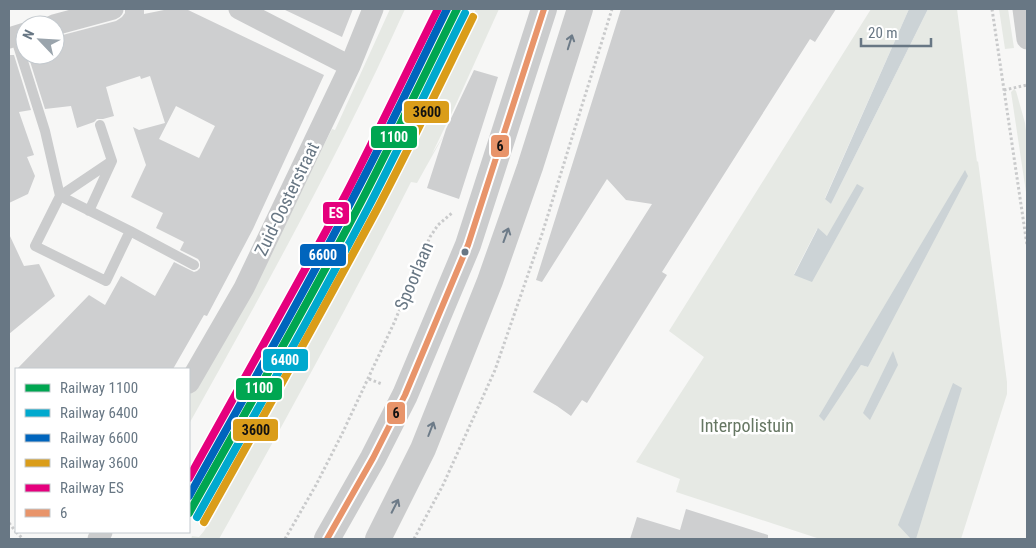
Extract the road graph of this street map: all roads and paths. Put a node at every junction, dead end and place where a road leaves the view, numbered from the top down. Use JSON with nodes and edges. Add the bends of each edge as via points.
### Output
{"nodes":[{"id":1,"x":113,"y":9,"type":"edge"},
{"id":2,"x":239,"y":9,"type":"edge"},
{"id":3,"x":373,"y":9,"type":"edge"},
{"id":4,"x":544,"y":9,"type":"edge"},
{"id":5,"x":580,"y":9,"type":"edge"},
{"id":6,"x":612,"y":9,"type":"edge"},
{"id":7,"x":992,"y":9,"type":"edge"},
{"id":8,"x":1023,"y":9,"type":"edge"},
{"id":9,"x":65,"y":22,"type":"edge"},
{"id":10,"x":1027,"y":39,"type":"edge"},
{"id":11,"x":25,"y":65,"type":"edge"},
{"id":12,"x":350,"y":66,"type":"junction"},
{"id":13,"x":1027,"y":85,"type":"edge"},
{"id":14,"x":1004,"y":90,"type":"junction"},
{"id":15,"x":100,"y":125,"type":"dead end"},
{"id":16,"x":112,"y":161,"type":"junction"},
{"id":17,"x":60,"y":196,"type":"junction"},
{"id":18,"x":456,"y":209,"type":"dead end"},
{"id":19,"x":88,"y":211,"type":"junction"},
{"id":20,"x":130,"y":231,"type":"junction"},
{"id":21,"x":1027,"y":245,"type":"edge"},
{"id":22,"x":194,"y":265,"type":"dead end"},
{"id":23,"x":190,"y":381,"type":"edge"},
{"id":24,"x":285,"y":539,"type":"edge"},
{"id":25,"x":327,"y":539,"type":"edge"},
{"id":26,"x":378,"y":539,"type":"edge"},
{"id":27,"x":414,"y":539,"type":"edge"}],
"edges":[{"from":1,"to":9,"type":"street"},
{"from":2,"to":12,"type":"street"},
{"from":3,"to":12,"type":"street","name":"Zuid-Oosterstraat"},
{"from":4,"to":25,"type":"street","via":[[468,245],[405,395]]},
{"from":26,"to":5,"type":"street","one_way":true,"via":[[423,449],[490,281]]},
{"from":6,"to":27,"type":"path","via":[[542,234],[494,370],[443,485]]},
{"from":7,"to":14,"type":"path"},
{"from":8,"to":10,"type":"street"},
{"from":11,"to":17,"type":"lane"},
{"from":12,"to":23,"type":"street","name":"Zuid-Oosterstraat","via":[[244,288]]},
{"from":13,"to":14,"type":"path"},
{"from":14,"to":21,"type":"path"},
{"from":15,"to":16,"type":"lane"},
{"from":16,"to":17,"type":"lane"},
{"from":16,"to":19,"type":"lane"},
{"from":17,"to":19,"type":"lane"},
{"from":17,"to":20,"type":"lane","via":[[35,246],[106,281]]},
{"from":18,"to":24,"type":"path","name":"Spoorlaan","via":[[430,237],[354,411]]},
{"from":19,"to":20,"type":"lane"},
{"from":20,"to":22,"type":"lane"}]}
